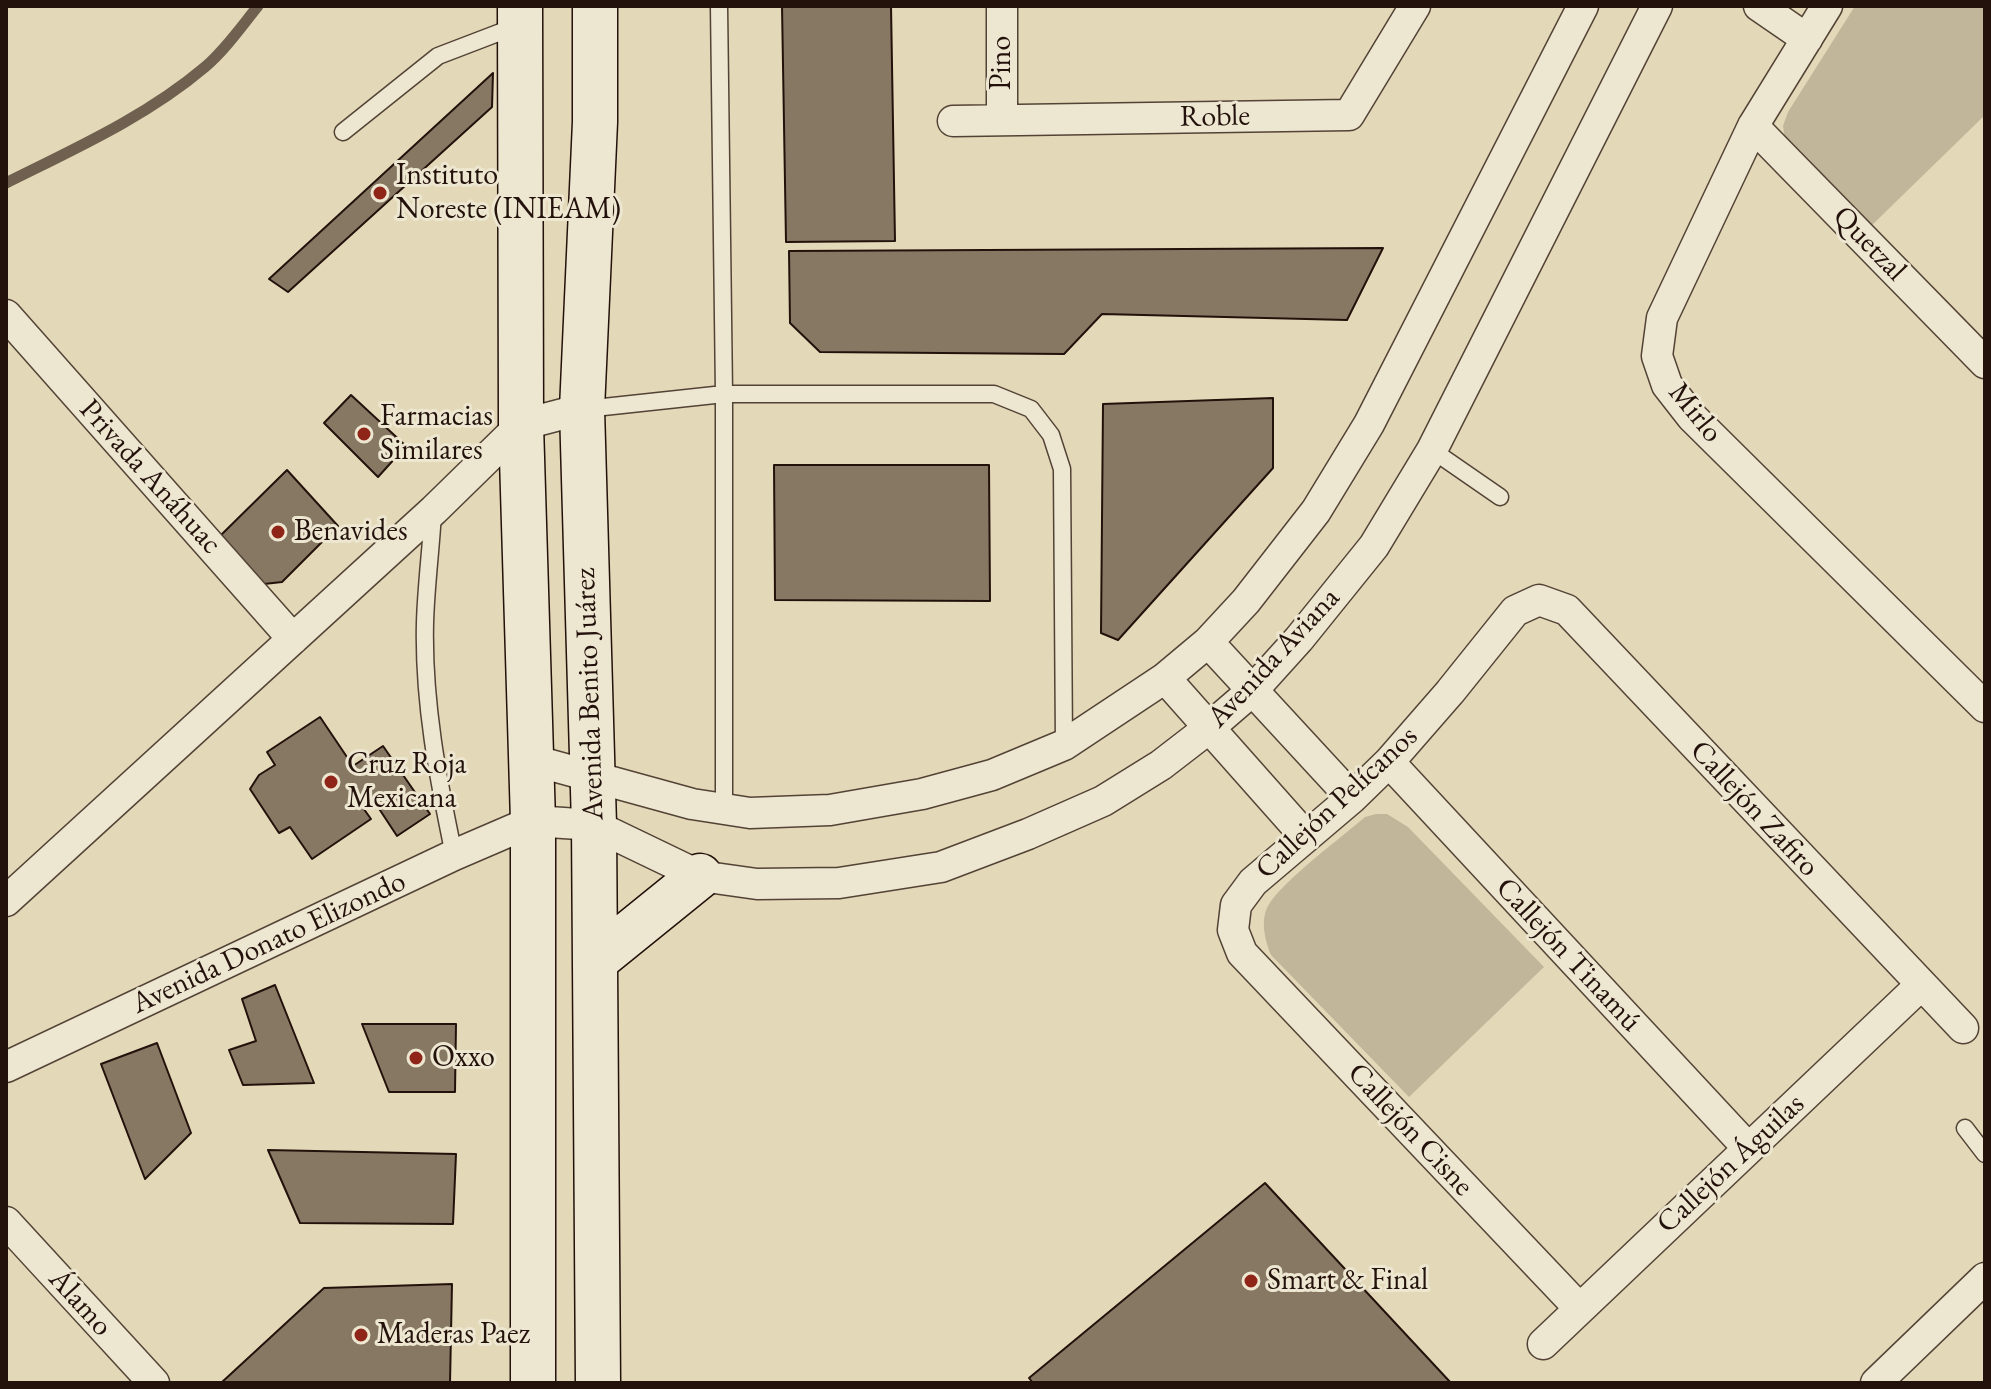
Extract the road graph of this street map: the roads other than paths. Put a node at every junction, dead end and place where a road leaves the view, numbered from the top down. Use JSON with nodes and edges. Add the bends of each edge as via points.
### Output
{"nodes":[{"id":1,"x":595,"y":6,"type":"edge"},
{"id":2,"x":719,"y":6,"type":"edge"},
{"id":3,"x":1002,"y":6,"type":"edge"},
{"id":4,"x":1415,"y":6,"type":"edge"},
{"id":5,"x":1583,"y":6,"type":"edge"},
{"id":6,"x":1657,"y":6,"type":"edge"},
{"id":7,"x":1759,"y":6,"type":"edge"},
{"id":8,"x":1827,"y":6,"type":"edge"},
{"id":9,"x":520,"y":15,"type":"edge"},
{"id":10,"x":1807,"y":39,"type":"junction"},
{"id":11,"x":1002,"y":120,"type":"junction"},
{"id":12,"x":953,"y":121,"type":"dead end"},
{"id":13,"x":1753,"y":126,"type":"junction"},
{"id":14,"x":343,"y":132,"type":"dead end"},
{"id":15,"x":6,"y":315,"type":"edge"},
{"id":16,"x":1985,"y":363,"type":"edge"},
{"id":17,"x":724,"y":394,"type":"junction"},
{"id":18,"x":582,"y":409,"type":"junction"},
{"id":19,"x":521,"y":425,"type":"junction"},
{"id":20,"x":1432,"y":450,"type":"junction"},
{"id":21,"x":1500,"y":497,"type":"dead end"},
{"id":22,"x":434,"y":510,"type":"junction"},
{"id":23,"x":1539,"y":600,"type":"joint"},
{"id":24,"x":293,"y":639,"type":"junction"},
{"id":25,"x":1208,"y":642,"type":"junction"},
{"id":26,"x":1165,"y":678,"type":"junction"},
{"id":27,"x":1253,"y":690,"type":"junction"},
{"id":28,"x":1985,"y":707,"type":"edge"},
{"id":29,"x":1209,"y":728,"type":"junction"},
{"id":30,"x":1064,"y":745,"type":"junction"},
{"id":31,"x":532,"y":760,"type":"junction"},
{"id":32,"x":1389,"y":762,"type":"junction"},
{"id":33,"x":592,"y":777,"type":"junction"},
{"id":34,"x":1352,"y":798,"type":"junction"},
{"id":35,"x":724,"y":809,"type":"junction"},
{"id":36,"x":533,"y":821,"type":"junction"},
{"id":37,"x":594,"y":825,"type":"junction"},
{"id":38,"x":1306,"y":837,"type":"junction"},
{"id":39,"x":454,"y":855,"type":"junction"},
{"id":40,"x":700,"y":876,"type":"junction"},
{"id":41,"x":6,"y":901,"type":"edge"},
{"id":42,"x":1242,"y":953,"type":"joint"},
{"id":43,"x":595,"y":961,"type":"junction"},
{"id":44,"x":1921,"y":985,"type":"junction"},
{"id":45,"x":1963,"y":1028,"type":"dead end"},
{"id":46,"x":6,"y":1067,"type":"edge"},
{"id":47,"x":1965,"y":1128,"type":"dead end"},
{"id":48,"x":1748,"y":1148,"type":"junction"},
{"id":49,"x":1985,"y":1154,"type":"edge"},
{"id":50,"x":6,"y":1222,"type":"edge"},
{"id":51,"x":1985,"y":1278,"type":"edge"},
{"id":52,"x":1579,"y":1308,"type":"junction"},
{"id":53,"x":1543,"y":1344,"type":"dead end"},
{"id":54,"x":154,"y":1383,"type":"edge"},
{"id":55,"x":533,"y":1383,"type":"edge"},
{"id":56,"x":598,"y":1383,"type":"edge"},
{"id":57,"x":1876,"y":1383,"type":"edge"}],
"edges":[{"from":1,"to":18,"type":"street","name":"Avenida Benito Juárez"},
{"from":2,"to":17,"type":"lane"},
{"from":3,"to":11,"type":"street","name":"Pino"},
{"from":4,"to":11,"type":"street","name":"Roble","via":[[1349,115]]},
{"from":5,"to":25,"type":"street","name":"Avenida Aviana","via":[[1369,424],[1316,511]]},
{"from":6,"to":20,"type":"street","name":"Avenida Aviana"},
{"from":7,"to":10,"type":"street"},
{"from":8,"to":10,"type":"street","name":"Mirlo"},
{"from":9,"to":14,"type":"lane","via":[[438,56]]},
{"from":9,"to":19,"type":"street","name":"Avenida Benito Juárez"},
{"from":10,"to":13,"type":"street","name":"Mirlo"},
{"from":11,"to":12,"type":"street","name":"Roble"},
{"from":13,"to":16,"type":"street","name":"Quetzal"},
{"from":13,"to":28,"type":"street","name":"Mirlo","via":[[1662,318],[1657,356],[1667,385],[1692,417]]},
{"from":15,"to":24,"type":"street","name":"Privada Anáhuac"},
{"from":17,"to":18,"type":"lane"},
{"from":17,"to":30,"type":"lane","via":[[994,394],[1031,409],[1051,435],[1062,469]]},
{"from":17,"to":35,"type":"lane"},
{"from":18,"to":19,"type":"street"},
{"from":18,"to":33,"type":"street","name":"Avenida Benito Juárez"},
{"from":19,"to":22,"type":"street"},
{"from":19,"to":31,"type":"street","name":"Avenida Benito Juárez"},
{"from":20,"to":21,"type":"lane"},
{"from":20,"to":27,"type":"street","name":"Avenida Aviana","via":[[1374,546]]},
{"from":22,"to":24,"type":"street"},
{"from":22,"to":39,"type":"lane","via":[[425,625],[429,702],[436,770]]},
{"from":23,"to":32,"type":"street","name":"Callejón Pelícanos","via":[[1515,611]]},
{"from":23,"to":44,"type":"street","name":"Callejón Zafiro","via":[[1567,610]]},
{"from":24,"to":41,"type":"street"},
{"from":25,"to":26,"type":"street","name":"Avenida Aviana"},
{"from":25,"to":27,"type":"street"},
{"from":26,"to":29,"type":"street"},
{"from":26,"to":30,"type":"street","name":"Avenida Aviana"},
{"from":27,"to":29,"type":"street","name":"Avenida Aviana"},
{"from":27,"to":34,"type":"street"},
{"from":29,"to":38,"type":"street"},
{"from":29,"to":40,"type":"street","name":"Avenida Aviana","via":[[1103,801],[941,867],[839,883],[757,884]]},
{"from":30,"to":35,"type":"street","name":"Avenida Aviana","via":[[992,775],[922,794],[830,810]]},
{"from":31,"to":33,"type":"street","name":"Avenida Aviana"},
{"from":31,"to":36,"type":"street","name":"Avenida Benito Juárez"},
{"from":32,"to":34,"type":"street","name":"Callejón Pelícanos"},
{"from":32,"to":48,"type":"street","name":"Callejón Tinamú"},
{"from":33,"to":35,"type":"street","name":"Avenida Aviana"},
{"from":33,"to":37,"type":"street","name":"Avenida Benito Juárez"},
{"from":34,"to":38,"type":"street","name":"Callejón Pelícanos"},
{"from":36,"to":37,"type":"street"},
{"from":36,"to":39,"type":"street","name":"Avenida Donato Elizondo"},
{"from":36,"to":55,"type":"street","name":"Avenida Benito Juárez"},
{"from":37,"to":40,"type":"street","name":"Avenida Aviana"},
{"from":37,"to":43,"type":"street","name":"Avenida Benito Juárez"},
{"from":38,"to":42,"type":"street","name":"Callejón Pelícanos","via":[[1253,882],[1236,905],[1233,930]]},
{"from":39,"to":46,"type":"street","name":"Avenida Donato Elizondo"},
{"from":40,"to":43,"type":"street"},
{"from":42,"to":52,"type":"street","name":"Callejón Cisne"},
{"from":43,"to":56,"type":"street","name":"Avenida Benito Juárez"},
{"from":44,"to":45,"type":"street","name":"Callejón Zafiro"},
{"from":44,"to":48,"type":"street","name":"Callejón Águilas"},
{"from":47,"to":49,"type":"lane"},
{"from":48,"to":52,"type":"street","name":"Callejón Águilas"},
{"from":50,"to":54,"type":"street","name":"Álamo"},
{"from":51,"to":57,"type":"street"},
{"from":52,"to":53,"type":"street","name":"Callejón Águilas"}]}
